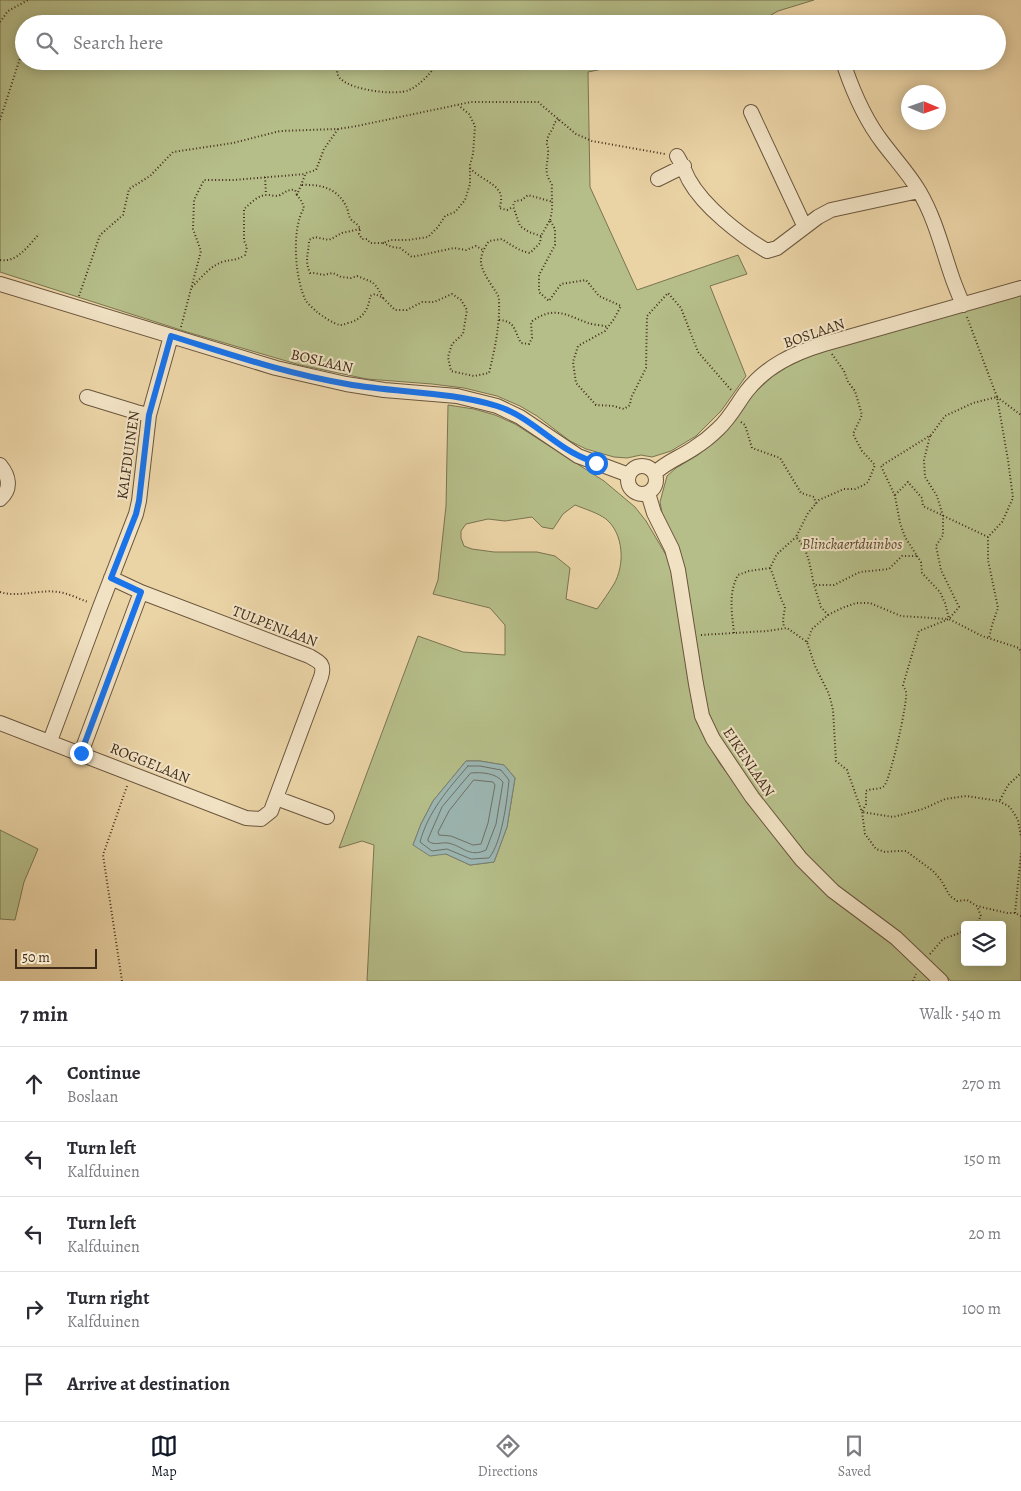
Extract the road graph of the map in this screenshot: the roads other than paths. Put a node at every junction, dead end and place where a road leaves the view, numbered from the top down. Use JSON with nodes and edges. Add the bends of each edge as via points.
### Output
{"nodes":[{"id":1,"x":846,"y":70,"type":"edge"},
{"id":2,"x":751,"y":112,"type":"dead end"},
{"id":3,"x":658,"y":179,"type":"dead end"},
{"id":4,"x":919,"y":191,"type":"junction"},
{"id":5,"x":805,"y":226,"type":"junction"},
{"id":6,"x":0,"y":284,"type":"edge"},
{"id":7,"x":1021,"y":288,"type":"edge"},
{"id":8,"x":963,"y":305,"type":"junction"},
{"id":9,"x":176,"y":337,"type":"junction"},
{"id":10,"x":87,"y":397,"type":"dead end"},
{"id":11,"x":149,"y":415,"type":"junction"},
{"id":12,"x":0,"y":465,"type":"edge"},
{"id":13,"x":655,"y":473,"type":"junction"},
{"id":14,"x":629,"y":475,"type":"junction"},
{"id":15,"x":648,"y":493,"type":"junction"},
{"id":16,"x":0,"y":499,"type":"edge"},
{"id":17,"x":111,"y":578,"type":"junction"},
{"id":18,"x":141,"y":592,"type":"junction"},
{"id":19,"x":0,"y":723,"type":"edge"},
{"id":20,"x":50,"y":742,"type":"junction"},
{"id":21,"x":81,"y":753,"type":"junction"},
{"id":22,"x":276,"y":798,"type":"junction"},
{"id":23,"x":327,"y":817,"type":"dead end"},
{"id":24,"x":261,"y":819,"type":"joint"},
{"id":25,"x":941,"y":981,"type":"edge"}],
"edges":[{"from":1,"to":4,"type":"street","via":[[870,123]]},
{"from":2,"to":5,"type":"street"},
{"from":3,"to":5,"type":"street","via":[[680,161],[703,199],[745,238],[767,251],[777,248]]},
{"from":4,"to":5,"type":"street","via":[[831,210]]},
{"from":4,"to":8,"type":"street","via":[[934,221]]},
{"from":6,"to":9,"type":"street","name":"BOSLAAN"},
{"from":7,"to":8,"type":"street","name":"BOSLAAN"},
{"from":8,"to":13,"type":"street","name":"BOSLAAN","via":[[789,357],[758,379],[719,428],[695,448]]},
{"from":9,"to":11,"type":"street","name":"KALFDUINEN"},
{"from":9,"to":14,"type":"street","name":"BOSLAAN","via":[[316,378],[384,390],[457,396],[497,406],[520,417],[578,456]]},
{"from":10,"to":11,"type":"street"},
{"from":11,"to":17,"type":"street","name":"KALFDUINEN","via":[[136,514]]},
{"from":12,"to":16,"type":"street","via":[[8,476],[6,491]]},
{"from":13,"to":14,"type":"street","via":[[641,466]]},
{"from":13,"to":15,"type":"street","via":[[657,481]]},
{"from":14,"to":15,"type":"street","via":[[631,488],[639,494]]},
{"from":15,"to":25,"type":"street","name":"EIKENLAAN","via":[[678,570],[702,716],[712,739],[801,860],[833,891],[896,938]]},
{"from":17,"to":18,"type":"street"},
{"from":17,"to":20,"type":"street","name":"KALFDUINEN"},
{"from":18,"to":21,"type":"street"},
{"from":18,"to":22,"type":"street","name":"TULPENLAAN","via":[[320,662],[321,677]]},
{"from":19,"to":20,"type":"street","name":"ROGGELAAN"},
{"from":20,"to":21,"type":"street","name":"ROGGELAAN"},
{"from":21,"to":24,"type":"street","name":"ROGGELAAN","via":[[246,818]]},
{"from":22,"to":23,"type":"street"},
{"from":22,"to":24,"type":"street","name":"TULPENLAAN","via":[[271,811]]}]}
